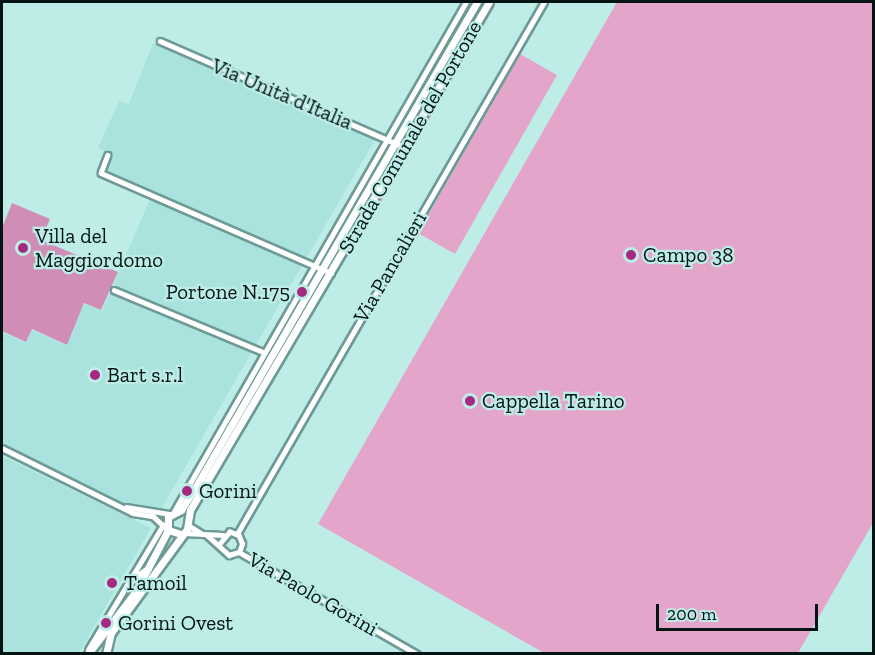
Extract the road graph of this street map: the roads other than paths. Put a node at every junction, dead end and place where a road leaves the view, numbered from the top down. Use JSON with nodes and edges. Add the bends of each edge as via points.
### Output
{"nodes":[{"id":1,"x":466,"y":2,"type":"edge"},
{"id":2,"x":477,"y":2,"type":"edge"},
{"id":3,"x":489,"y":2,"type":"edge"},
{"id":4,"x":544,"y":2,"type":"edge"},
{"id":5,"x":160,"y":41,"type":"dead end"},
{"id":6,"x":387,"y":139,"type":"junction"},
{"id":7,"x":395,"y":142,"type":"junction"},
{"id":8,"x":404,"y":147,"type":"junction"},
{"id":9,"x":108,"y":156,"type":"dead end"},
{"id":10,"x":314,"y":264,"type":"junction"},
{"id":11,"x":322,"y":268,"type":"junction"},
{"id":12,"x":331,"y":273,"type":"junction"},
{"id":13,"x":114,"y":290,"type":"dead end"},
{"id":14,"x":263,"y":352,"type":"junction"},
{"id":15,"x":212,"y":439,"type":"junction"},
{"id":16,"x":2,"y":448,"type":"edge"},
{"id":17,"x":210,"y":462,"type":"junction"},
{"id":18,"x":124,"y":507,"type":"junction"},
{"id":19,"x":174,"y":513,"type":"junction"},
{"id":20,"x":188,"y":522,"type":"junction"},
{"id":21,"x":166,"y":528,"type":"junction"},
{"id":22,"x":201,"y":533,"type":"junction"},
{"id":23,"x":183,"y":534,"type":"junction"},
{"id":24,"x":237,"y":534,"type":"junction"},
{"id":25,"x":207,"y":535,"type":"junction"},
{"id":26,"x":223,"y":535,"type":"junction"},
{"id":27,"x":219,"y":544,"type":"junction"},
{"id":28,"x":239,"y":552,"type":"junction"},
{"id":29,"x":145,"y":558,"type":"junction"},
{"id":30,"x":150,"y":568,"type":"junction"},
{"id":31,"x":142,"y":574,"type":"junction"},
{"id":32,"x":132,"y":580,"type":"junction"},
{"id":33,"x":139,"y":586,"type":"junction"},
{"id":34,"x":89,"y":652,"type":"edge"},
{"id":35,"x":106,"y":654,"type":"edge"},
{"id":36,"x":417,"y":654,"type":"edge"}],
"edges":[{"from":1,"to":6,"type":"street","name":"Strada Comunale del Portone"},
{"from":2,"to":7,"type":"street","name":"Strada Comunale del Portone"},
{"from":3,"to":8,"type":"street","name":"Strada Comunale del Portone"},
{"from":4,"to":24,"type":"street","name":"Via Pancalieri"},
{"from":5,"to":6,"type":"street","name":"Via Unità d'Italia"},
{"from":6,"to":7,"type":"street","name":"Via Unità d'Italia"},
{"from":6,"to":10,"type":"street","name":"Strada Comunale del Portone"},
{"from":7,"to":8,"type":"street","name":"Via Unità d'Italia"},
{"from":7,"to":11,"type":"street","name":"Strada Comunale del Portone"},
{"from":8,"to":12,"type":"street","name":"Strada Comunale del Portone"},
{"from":9,"to":10,"type":"street","name":"Strada Comunale del Portone","via":[[101,173]]},
{"from":10,"to":11,"type":"street","name":"Strada Comunale del Portone"},
{"from":10,"to":14,"type":"street","name":"Strada Comunale del Portone"},
{"from":11,"to":12,"type":"street","name":"Strada Comunale del Portone"},
{"from":11,"to":17,"type":"street","name":"Strada Comunale del Portone"},
{"from":12,"to":20,"type":"street","name":"Strada Comunale del Portone"},
{"from":13,"to":14,"type":"street"},
{"from":14,"to":15,"type":"street","name":"Strada Comunale del Portone"},
{"from":15,"to":17,"type":"street","name":"Strada Comunale del Portone"},
{"from":15,"to":19,"type":"street","name":"Strada Comunale del Portone"},
{"from":16,"to":18,"type":"street"},
{"from":17,"to":19,"type":"street","name":"Strada Comunale del Portone"},
{"from":18,"to":19,"type":"street"},
{"from":18,"to":21,"type":"street"},
{"from":19,"to":20,"type":"street"},
{"from":19,"to":21,"type":"street","name":"Strada Comunale del Portone"},
{"from":20,"to":22,"type":"street","name":"Via Paolo Gorini"},
{"from":20,"to":23,"type":"street","name":"Strada Comunale del Portone"},
{"from":21,"to":23,"type":"street"},
{"from":21,"to":29,"type":"street","name":"Strada Comunale del Portone"},
{"from":21,"to":30,"type":"street","name":"Strada Comunale del Portone"},
{"from":22,"to":23,"type":"street","name":"Via Paolo Gorini"},
{"from":22,"to":25,"type":"street","name":"Via Paolo Gorini"},
{"from":23,"to":35,"type":"street","name":"Strada Comunale del Portone","via":[[138,601],[111,633]]},
{"from":24,"to":26,"type":"street","name":"Via Paolo Gorini"},
{"from":24,"to":28,"type":"street","name":"Via Paolo Gorini","via":[[242,541]]},
{"from":25,"to":26,"type":"street","name":"Via Paolo Gorini"},
{"from":25,"to":27,"type":"street","name":"Via Paolo Gorini"},
{"from":26,"to":27,"type":"street"},
{"from":27,"to":28,"type":"street","name":"Via Paolo Gorini","via":[[229,555]]},
{"from":28,"to":36,"type":"street","name":"Via Paolo Gorini"},
{"from":29,"to":31,"type":"street","name":"Strada Comunale del Portone"},
{"from":29,"to":32,"type":"street","name":"Strada Comunale del Portone"},
{"from":30,"to":31,"type":"street"},
{"from":30,"to":33,"type":"street","name":"Strada Comunale del Portone"},
{"from":31,"to":32,"type":"street"},
{"from":31,"to":33,"type":"street","name":"Strada Comunale del Portone"},
{"from":32,"to":34,"type":"street","name":"Strada Comunale del Portone","via":[[104,619]]},
{"from":33,"to":34,"type":"street","name":"Strada Comunale del Portone"},
{"from":34,"to":35,"type":"street","name":"Strada Comunale del Portone"}]}
